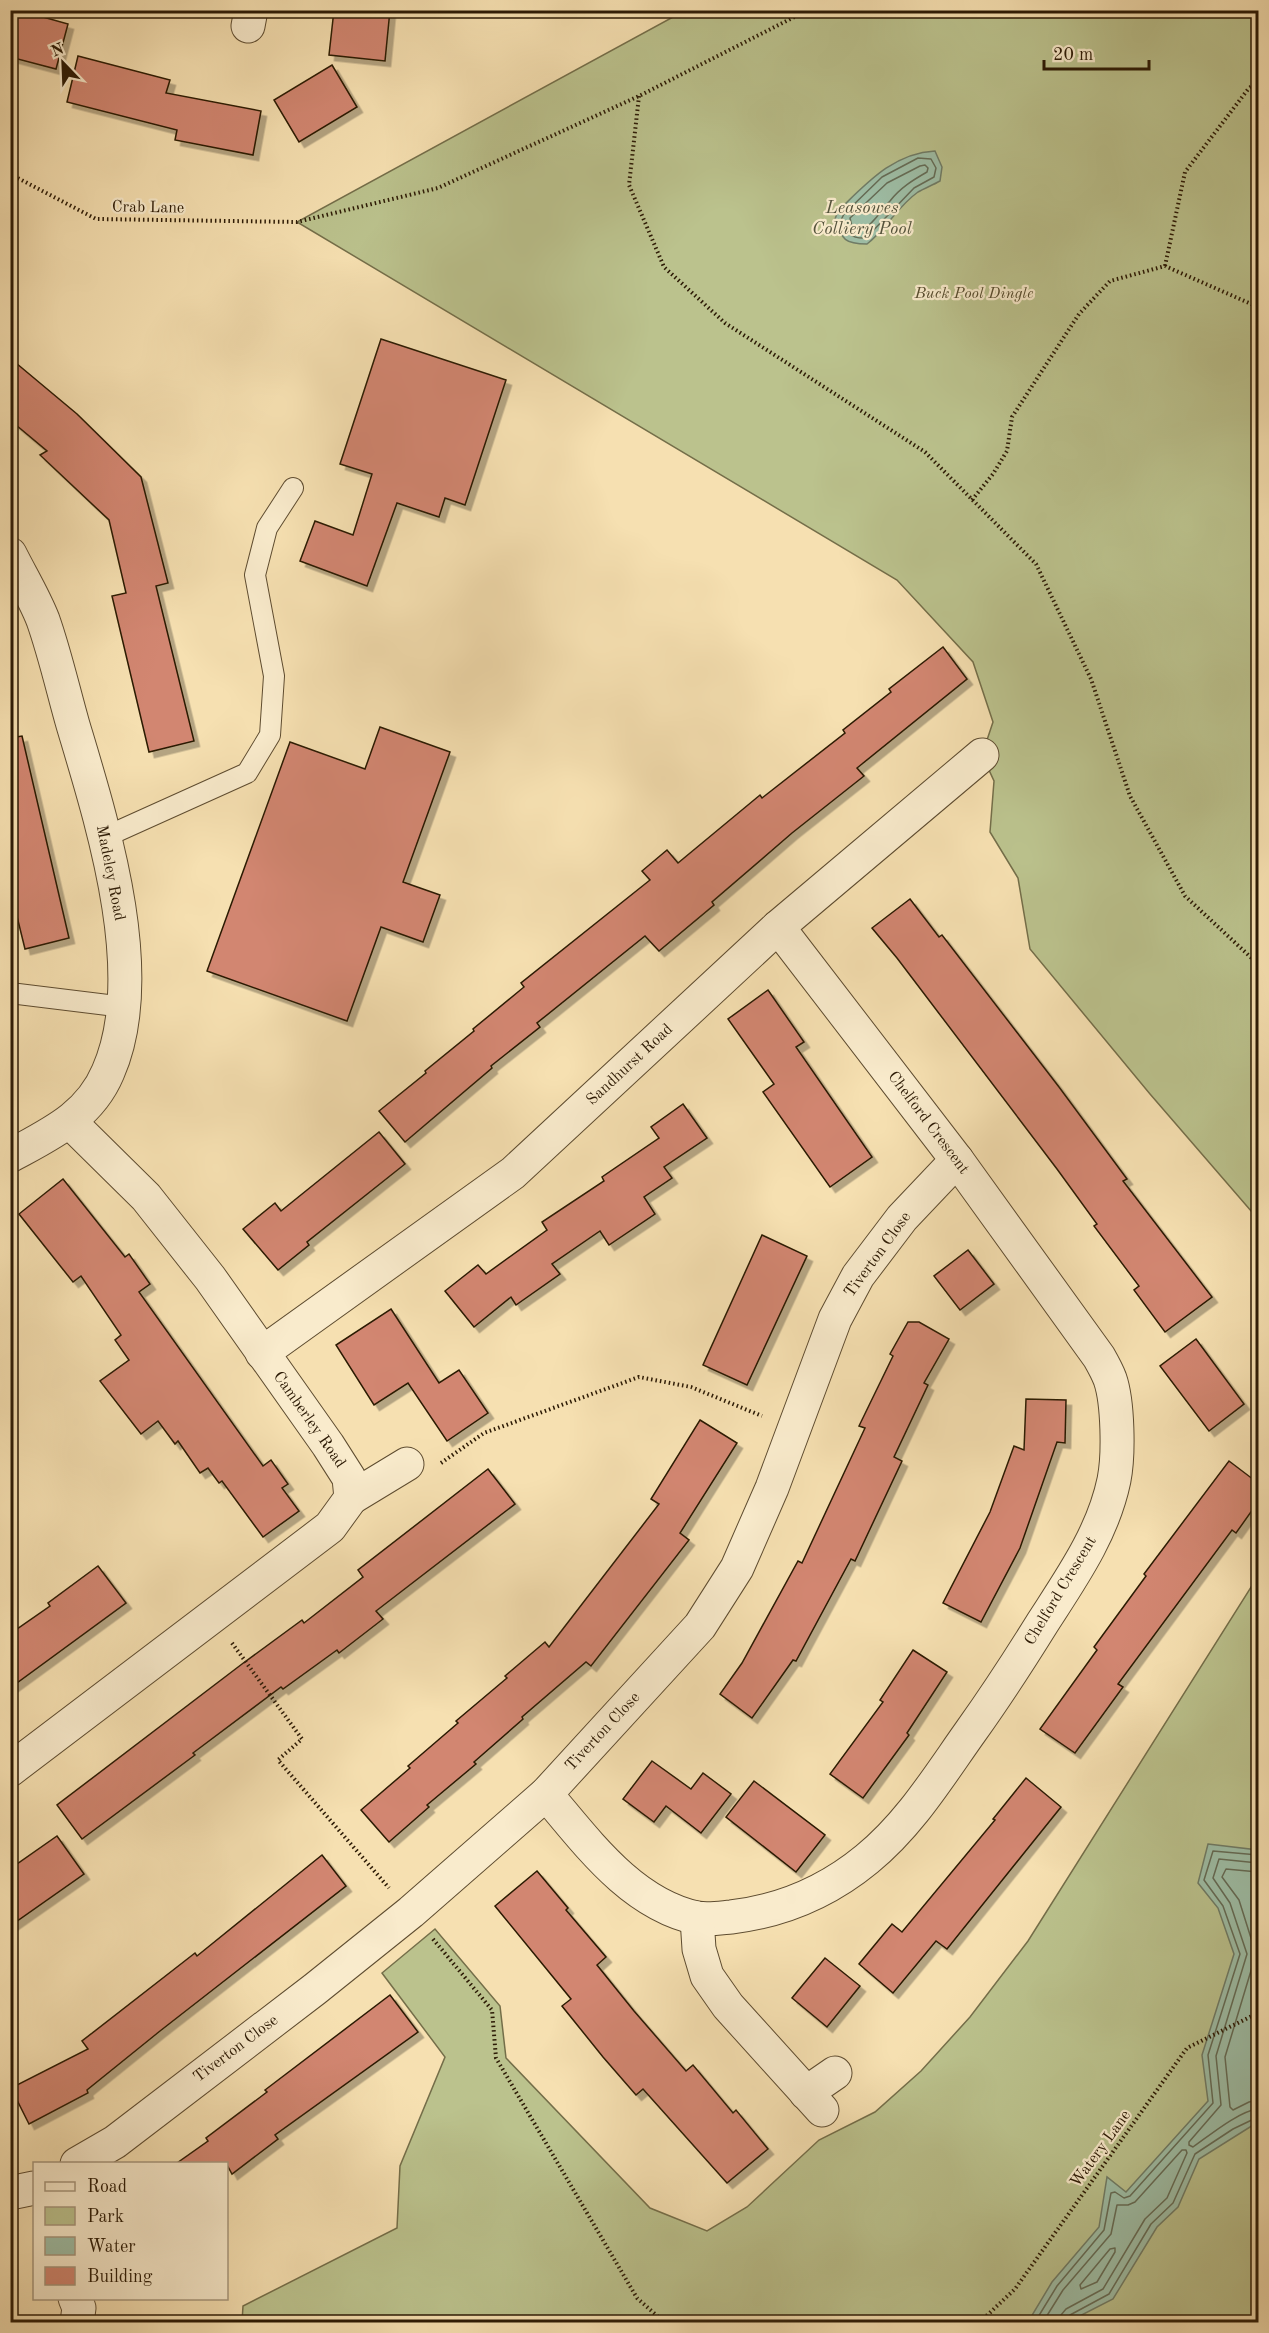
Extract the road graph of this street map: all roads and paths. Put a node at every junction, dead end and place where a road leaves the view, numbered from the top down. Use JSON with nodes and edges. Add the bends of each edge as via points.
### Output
{"nodes":[{"id":1,"x":808,"y":10,"type":"edge"},
{"id":2,"x":1258,"y":82,"type":"edge"},
{"id":3,"x":639,"y":96,"type":"junction"},
{"id":4,"x":10,"y":174,"type":"edge"},
{"id":5,"x":1165,"y":266,"type":"junction"},
{"id":6,"x":1258,"y":307,"type":"edge"},
{"id":7,"x":293,"y":488,"type":"dead end"},
{"id":8,"x":972,"y":500,"type":"junction"},
{"id":9,"x":10,"y":554,"type":"edge"},
{"id":10,"x":982,"y":756,"type":"dead end"},
{"id":11,"x":105,"y":837,"type":"junction"},
{"id":12,"x":778,"y":927,"type":"junction"},
{"id":13,"x":1258,"y":963,"type":"edge"},
{"id":14,"x":10,"y":993,"type":"edge"},
{"id":15,"x":124,"y":1007,"type":"junction"},
{"id":16,"x":70,"y":1122,"type":"junction"},
{"id":17,"x":10,"y":1156,"type":"edge"},
{"id":18,"x":957,"y":1160,"type":"junction"},
{"id":19,"x":262,"y":1353,"type":"junction"},
{"id":20,"x":796,"y":1429,"type":"junction"},
{"id":21,"x":407,"y":1464,"type":"joint"},
{"id":22,"x":351,"y":1498,"type":"junction"},
{"id":23,"x":212,"y":1617,"type":"junction"},
{"id":24,"x":10,"y":1770,"type":"edge"},
{"id":25,"x":546,"y":1794,"type":"junction"},
{"id":26,"x":403,"y":1903,"type":"junction"},
{"id":27,"x":697,"y":1918,"type":"junction"},
{"id":28,"x":1258,"y":2013,"type":"edge"},
{"id":29,"x":835,"y":2073,"type":"dead end"},
{"id":30,"x":79,"y":2162,"type":"edge"},
{"id":31,"x":76,"y":2300,"type":"edge"},
{"id":32,"x":77,"y":2322,"type":"edge"},
{"id":33,"x":664,"y":2322,"type":"edge"},
{"id":34,"x":980,"y":2322,"type":"edge"}],
"edges":[{"from":1,"to":3,"type":"path","name":"Crab Lane"},
{"from":2,"to":5,"type":"path","via":[[1249,88],[1185,172]]},
{"from":3,"to":4,"type":"path","name":"Crab Lane","via":[[438,188],[297,222],[96,219]]},
{"from":3,"to":8,"type":"path","via":[[629,185],[664,267],[725,323],[925,452]]},
{"from":5,"to":6,"type":"path"},
{"from":5,"to":8,"type":"path","via":[[1110,280],[1078,314],[1012,417],[1007,451]]},
{"from":7,"to":11,"type":"lane","via":[[267,528],[255,575],[274,676],[270,735],[248,773]]},
{"from":8,"to":13,"type":"path","via":[[1036,564],[1090,679],[1130,796],[1185,896]]},
{"from":9,"to":11,"type":"street","name":"Madeley Road","via":[[42,619]]},
{"from":10,"to":12,"type":"street","name":"Sandhurst Road"},
{"from":11,"to":15,"type":"street","name":"Madeley Road","via":[[123,939]]},
{"from":12,"to":18,"type":"street","name":"Chelford Crescent"},
{"from":12,"to":19,"type":"street","name":"Sandhurst Road","via":[[513,1173]]},
{"from":14,"to":15,"type":"lane"},
{"from":15,"to":16,"type":"street","name":"Madeley Road","via":[[108,1072],[91,1101]]},
{"from":16,"to":17,"type":"street","name":"Madeley Road"},
{"from":16,"to":19,"type":"street","name":"Camberley Road","via":[[146,1197],[210,1278]]},
{"from":18,"to":20,"type":"street","name":"Tiverton Close","via":[[902,1218],[858,1276],[835,1319]]},
{"from":18,"to":27,"type":"street","name":"Chelford Crescent","via":[[1099,1357],[1111,1381],[1117,1424],[1114,1479],[1101,1524],[1083,1561],[998,1694],[909,1818],[867,1859],[829,1887],[786,1906],[753,1914]]},
{"from":19,"to":22,"type":"street","name":"Camberley Road","via":[[349,1478]]},
{"from":20,"to":21,"type":"path","via":[[691,1387],[639,1377],[484,1433],[422,1476]]},
{"from":20,"to":25,"type":"street","name":"Tiverton Close","via":[[737,1568],[700,1626]]},
{"from":21,"to":22,"type":"street"},
{"from":22,"to":23,"type":"street","via":[[330,1527]]},
{"from":23,"to":24,"type":"street"},
{"from":23,"to":26,"type":"path","via":[[302,1739],[278,1760]]},
{"from":25,"to":26,"type":"street","name":"Tiverton Close"},
{"from":25,"to":27,"type":"street","name":"Chelford Crescent","via":[[605,1863],[663,1906]]},
{"from":26,"to":30,"type":"street","name":"Tiverton Close","via":[[315,1989],[115,2142]]},
{"from":26,"to":33,"type":"path","via":[[492,2010],[496,2058],[637,2298]]},
{"from":27,"to":29,"type":"street","via":[[699,1949],[707,1976],[728,2006],[814,2102]]},
{"from":28,"to":34,"type":"path","name":"Watery Lane","via":[[1187,2049],[1015,2289]]},
{"from":31,"to":32,"type":"street"}]}
